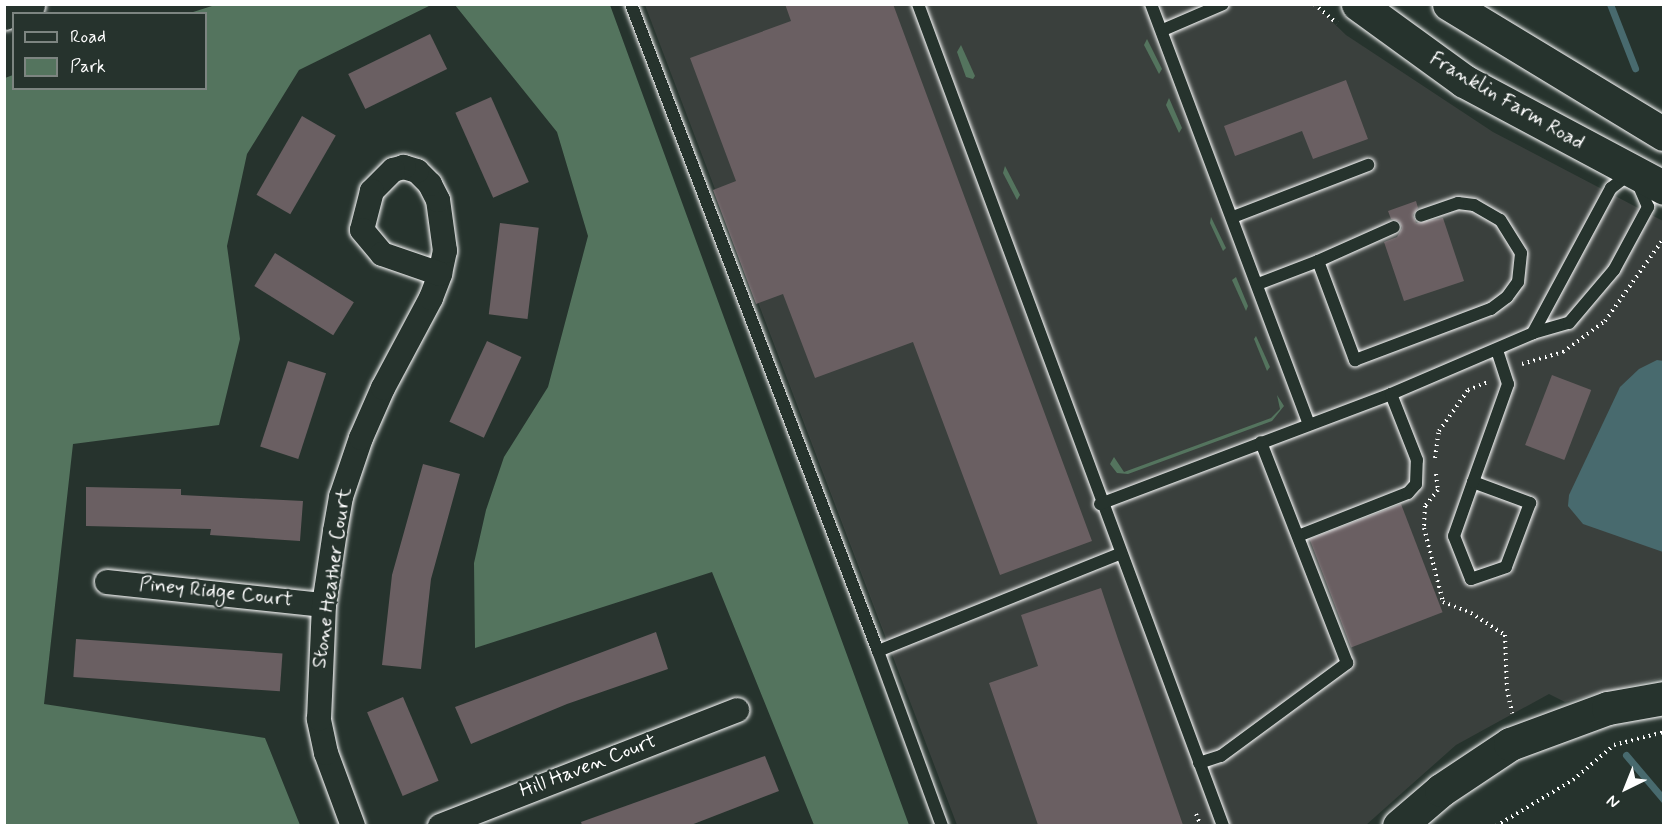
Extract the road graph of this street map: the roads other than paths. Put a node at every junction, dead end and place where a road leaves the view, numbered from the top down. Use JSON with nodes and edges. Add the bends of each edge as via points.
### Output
{"nodes":[{"id":1,"x":28,"y":4,"type":"edge"},
{"id":2,"x":632,"y":4,"type":"edge"},
{"id":3,"x":918,"y":4,"type":"edge"},
{"id":4,"x":1151,"y":4,"type":"edge"},
{"id":5,"x":1223,"y":4,"type":"edge"},
{"id":6,"x":1358,"y":4,"type":"edge"},
{"id":7,"x":1449,"y":4,"type":"edge"},
{"id":8,"x":4,"y":13,"type":"edge"},
{"id":9,"x":1162,"y":30,"type":"junction"},
{"id":10,"x":1661,"y":127,"type":"edge"},
{"id":11,"x":1368,"y":165,"type":"dead end"},
{"id":12,"x":1633,"y":171,"type":"junction"},
{"id":13,"x":1664,"y":188,"type":"edge"},
{"id":14,"x":1421,"y":216,"type":"dead end"},
{"id":15,"x":1233,"y":217,"type":"junction"},
{"id":16,"x":1394,"y":227,"type":"dead end"},
{"id":17,"x":1318,"y":261,"type":"junction"},
{"id":18,"x":440,"y":274,"type":"dead end"},
{"id":19,"x":1258,"y":284,"type":"junction"},
{"id":20,"x":1533,"y":333,"type":"junction"},
{"id":21,"x":1497,"y":350,"type":"junction"},
{"id":22,"x":1391,"y":394,"type":"junction"},
{"id":23,"x":1309,"y":424,"type":"junction"},
{"id":24,"x":1261,"y":442,"type":"junction"},
{"id":25,"x":1473,"y":482,"type":"junction"},
{"id":26,"x":1100,"y":504,"type":"junction"},
{"id":27,"x":1298,"y":536,"type":"junction"},
{"id":28,"x":1119,"y":554,"type":"junction"},
{"id":29,"x":107,"y":582,"type":"dead end"},
{"id":30,"x":324,"y":605,"type":"junction"},
{"id":31,"x":878,"y":651,"type":"junction"},
{"id":32,"x":1664,"y":698,"type":"edge"},
{"id":33,"x":737,"y":710,"type":"dead end"},
{"id":34,"x":1199,"y":763,"type":"junction"},
{"id":35,"x":1407,"y":823,"type":"edge"},
{"id":36,"x":353,"y":825,"type":"edge"},
{"id":37,"x":440,"y":825,"type":"edge"},
{"id":38,"x":942,"y":825,"type":"edge"},
{"id":39,"x":1222,"y":825,"type":"edge"}],
"edges":[{"from":1,"to":8,"type":"main road"},
{"from":2,"to":31,"type":"lane"},
{"from":3,"to":26,"type":"lane"},
{"from":4,"to":9,"type":"lane"},
{"from":5,"to":9,"type":"lane"},
{"from":6,"to":12,"type":"main road","name":"Franklin Farm Road","via":[[1464,81]]},
{"from":7,"to":10,"type":"main road"},
{"from":9,"to":15,"type":"lane"},
{"from":10,"to":12,"type":"main road"},
{"from":11,"to":15,"type":"lane"},
{"from":12,"to":13,"type":"main road","name":"Franklin Farm Road"},
{"from":12,"to":20,"type":"lane","via":[[1611,188]]},
{"from":12,"to":20,"type":"lane","via":[[1648,207],[1614,270],[1569,323]]},
{"from":14,"to":17,"type":"lane","via":[[1458,203],[1474,206],[1500,220],[1521,253],[1518,282],[1507,297],[1491,309],[1355,360]]},
{"from":15,"to":19,"type":"lane"},
{"from":16,"to":17,"type":"lane"},
{"from":17,"to":19,"type":"lane"},
{"from":18,"to":30,"type":"street","name":"Stone Heather Court","via":[[382,388],[350,468]]},
{"from":19,"to":23,"type":"lane"},
{"from":20,"to":21,"type":"lane"},
{"from":21,"to":22,"type":"lane"},
{"from":21,"to":25,"type":"lane","via":[[1508,384]]},
{"from":22,"to":23,"type":"lane"},
{"from":22,"to":27,"type":"lane","via":[[1417,460],[1416,484],[1408,493]]},
{"from":23,"to":24,"type":"lane"},
{"from":24,"to":26,"type":"lane"},
{"from":24,"to":27,"type":"lane"},
{"from":25,"to":25,"type":"lane","via":[[1454,536],[1471,579],[1506,567],[1530,503]]},
{"from":26,"to":28,"type":"lane"},
{"from":27,"to":34,"type":"lane","via":[[1347,663],[1221,756]]},
{"from":28,"to":31,"type":"lane"},
{"from":28,"to":34,"type":"lane"},
{"from":29,"to":30,"type":"street","name":"Piney Ridge Court"},
{"from":30,"to":36,"type":"street","name":"Stone Heather Court","via":[[319,719],[326,753]]},
{"from":31,"to":38,"type":"lane"},
{"from":32,"to":35,"type":"main road","via":[[1608,708],[1510,744],[1481,761]]},
{"from":33,"to":37,"type":"street","name":"Hill Haven Court"},
{"from":34,"to":39,"type":"lane"}]}
